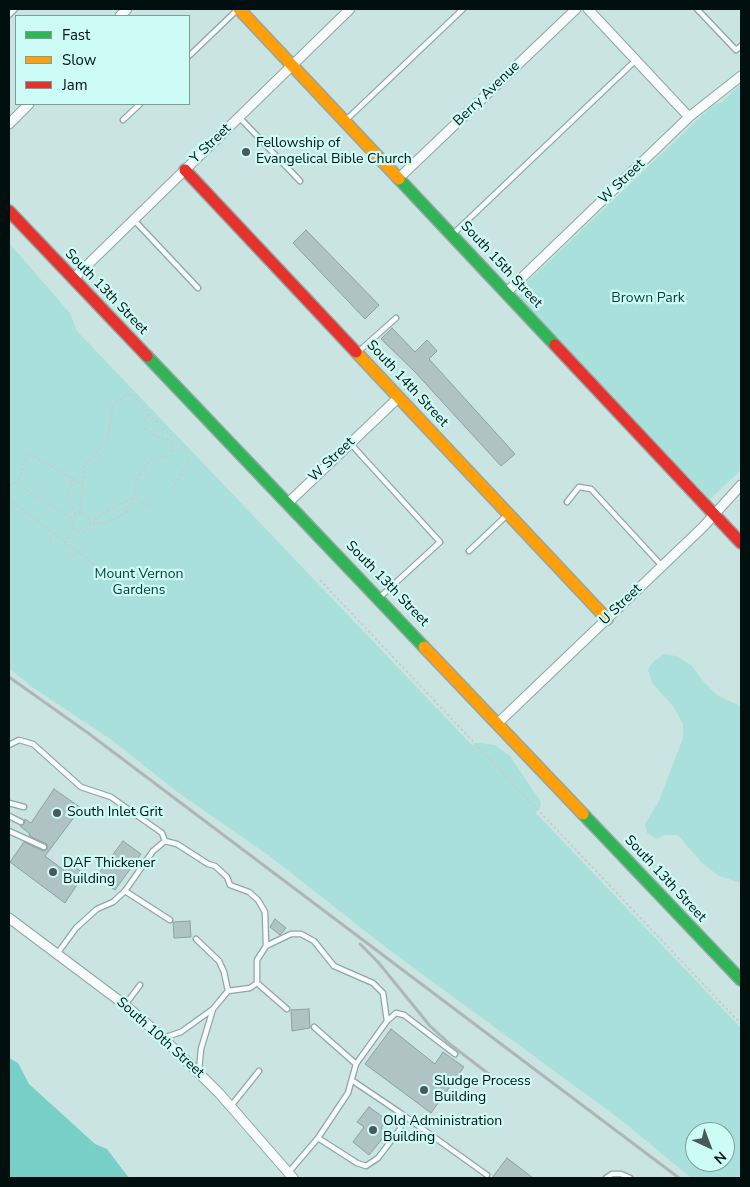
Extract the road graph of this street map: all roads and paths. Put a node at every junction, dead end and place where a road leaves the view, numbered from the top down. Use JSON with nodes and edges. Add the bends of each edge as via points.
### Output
{"nodes":[{"id":1,"x":15,"y":9,"type":"edge"},
{"id":2,"x":238,"y":9,"type":"edge"},
{"id":3,"x":350,"y":9,"type":"edge"},
{"id":4,"x":463,"y":9,"type":"edge"},
{"id":5,"x":576,"y":9,"type":"edge"},
{"id":6,"x":588,"y":9,"type":"edge"},
{"id":7,"x":697,"y":9,"type":"edge"},
{"id":8,"x":9,"y":14,"type":"edge"},
{"id":9,"x":741,"y":46,"type":"edge"},
{"id":10,"x":190,"y":55,"type":"edge"},
{"id":11,"x":636,"y":60,"type":"junction"},
{"id":12,"x":292,"y":66,"type":"junction"},
{"id":13,"x":741,"y":76,"type":"edge"},
{"id":14,"x":29,"y":105,"type":"edge"},
{"id":15,"x":139,"y":105,"type":"edge"},
{"id":16,"x":239,"y":117,"type":"junction"},
{"id":17,"x":689,"y":117,"type":"junction"},
{"id":18,"x":123,"y":120,"type":"dead end"},
{"id":19,"x":345,"y":121,"type":"junction"},
{"id":20,"x":9,"y":124,"type":"edge"},
{"id":21,"x":185,"y":170,"type":"junction"},
{"id":22,"x":399,"y":178,"type":"junction"},
{"id":23,"x":300,"y":181,"type":"dead end"},
{"id":24,"x":9,"y":211,"type":"edge"},
{"id":25,"x":133,"y":220,"type":"junction"},
{"id":26,"x":452,"y":235,"type":"junction"},
{"id":27,"x":73,"y":279,"type":"junction"},
{"id":28,"x":198,"y":288,"type":"dead end"},
{"id":29,"x":507,"y":292,"type":"junction"},
{"id":30,"x":396,"y":318,"type":"dead end"},
{"id":31,"x":357,"y":353,"type":"junction"},
{"id":32,"x":399,"y":397,"type":"junction"},
{"id":33,"x":150,"y":415,"type":"junction"},
{"id":34,"x":174,"y":441,"type":"junction"},
{"id":35,"x":350,"y":443,"type":"junction"},
{"id":36,"x":74,"y":479,"type":"junction"},
{"id":37,"x":15,"y":483,"type":"junction"},
{"id":38,"x":9,"y":485,"type":"edge"},
{"id":39,"x":83,"y":485,"type":"junction"},
{"id":40,"x":741,"y":485,"type":"edge"},
{"id":41,"x":171,"y":490,"type":"dead end"},
{"id":42,"x":133,"y":496,"type":"junction"},
{"id":43,"x":9,"y":499,"type":"edge"},
{"id":44,"x":566,"y":502,"type":"dead end"},
{"id":45,"x":288,"y":503,"type":"junction"},
{"id":46,"x":149,"y":507,"type":"dead end"},
{"id":47,"x":126,"y":510,"type":"junction"},
{"id":48,"x":80,"y":513,"type":"junction"},
{"id":49,"x":76,"y":514,"type":"junction"},
{"id":50,"x":508,"y":514,"type":"junction"},
{"id":51,"x":714,"y":514,"type":"junction"},
{"id":52,"x":131,"y":516,"type":"dead end"},
{"id":53,"x":72,"y":519,"type":"junction"},
{"id":54,"x":90,"y":522,"type":"junction"},
{"id":55,"x":75,"y":530,"type":"junction"},
{"id":56,"x":53,"y":533,"type":"junction"},
{"id":57,"x":50,"y":543,"type":"dead end"},
{"id":58,"x":65,"y":543,"type":"junction"},
{"id":59,"x":741,"y":543,"type":"edge"},
{"id":60,"x":469,"y":551,"type":"dead end"},
{"id":61,"x":76,"y":552,"type":"junction"},
{"id":62,"x":68,"y":556,"type":"dead end"},
{"id":63,"x":662,"y":566,"type":"junction"},
{"id":64,"x":320,"y":580,"type":"dead end"},
{"id":65,"x":379,"y":598,"type":"junction"},
{"id":66,"x":146,"y":599,"type":"dead end"},
{"id":67,"x":606,"y":619,"type":"junction"},
{"id":68,"x":498,"y":723,"type":"junction"},
{"id":69,"x":9,"y":745,"type":"edge"},
{"id":70,"x":9,"y":802,"type":"edge"},
{"id":71,"x":24,"y":807,"type":"dead end"},
{"id":72,"x":9,"y":816,"type":"edge"},
{"id":73,"x":21,"y":822,"type":"dead end"},
{"id":74,"x":9,"y":831,"type":"edge"},
{"id":75,"x":165,"y":841,"type":"junction"},
{"id":76,"x":44,"y":847,"type":"dead end"},
{"id":77,"x":125,"y":891,"type":"junction"},
{"id":78,"x":9,"y":918,"type":"edge"},
{"id":79,"x":170,"y":920,"type":"dead end"},
{"id":80,"x":196,"y":939,"type":"dead end"},
{"id":81,"x":266,"y":946,"type":"junction"},
{"id":82,"x":57,"y":954,"type":"junction"},
{"id":83,"x":741,"y":980,"type":"edge"},
{"id":84,"x":257,"y":983,"type":"junction"},
{"id":85,"x":140,"y":986,"type":"dead end"},
{"id":86,"x":228,"y":991,"type":"junction"},
{"id":87,"x":125,"y":1005,"type":"junction"},
{"id":88,"x":287,"y":1009,"type":"dead end"},
{"id":89,"x":213,"y":1010,"type":"junction"},
{"id":90,"x":387,"y":1021,"type":"junction"},
{"id":91,"x":741,"y":1024,"type":"edge"},
{"id":92,"x":314,"y":1028,"type":"dead end"},
{"id":93,"x":163,"y":1038,"type":"junction"},
{"id":94,"x":455,"y":1054,"type":"dead end"},
{"id":95,"x":356,"y":1064,"type":"junction"},
{"id":96,"x":259,"y":1071,"type":"dead end"},
{"id":97,"x":199,"y":1072,"type":"junction"},
{"id":98,"x":353,"y":1080,"type":"junction"},
{"id":99,"x":231,"y":1106,"type":"junction"},
{"id":100,"x":399,"y":1112,"type":"junction"},
{"id":101,"x":318,"y":1138,"type":"junction"},
{"id":102,"x":487,"y":1174,"type":"dead end"},
{"id":103,"x":290,"y":1176,"type":"edge"},
{"id":104,"x":606,"y":1178,"type":"edge"},
{"id":105,"x":630,"y":1178,"type":"edge"}],
"edges":[{"from":1,"to":8,"type":"lane"},
{"from":2,"to":10,"type":"lane"},
{"from":2,"to":12,"type":"street","name":"South 15th Street"},
{"from":3,"to":12,"type":"street","name":"Y Street"},
{"from":4,"to":19,"type":"lane"},
{"from":5,"to":22,"type":"street","name":"Berry Avenue"},
{"from":6,"to":11,"type":"street"},
{"from":7,"to":9,"type":"lane","via":[[736,50]]},
{"from":11,"to":17,"type":"street"},
{"from":11,"to":26,"type":"lane"},
{"from":12,"to":16,"type":"street","name":"Y Street"},
{"from":12,"to":19,"type":"street","name":"South 15th Street"},
{"from":13,"to":17,"type":"street","name":"W Street"},
{"from":14,"to":20,"type":"street"},
{"from":15,"to":18,"type":"lane"},
{"from":16,"to":21,"type":"street","name":"Y Street"},
{"from":16,"to":23,"type":"lane"},
{"from":17,"to":29,"type":"street","name":"W Street"},
{"from":19,"to":22,"type":"street","name":"South 15th Street"},
{"from":21,"to":25,"type":"street","name":"Y Street"},
{"from":21,"to":31,"type":"street","name":"South 14th Street"},
{"from":22,"to":26,"type":"street","name":"South 15th Street"},
{"from":24,"to":27,"type":"street","name":"South 13th Street"},
{"from":25,"to":27,"type":"street","name":"Y Street"},
{"from":25,"to":28,"type":"lane"},
{"from":26,"to":29,"type":"street","name":"South 15th Street"},
{"from":27,"to":45,"type":"street","name":"South 13th Street"},
{"from":29,"to":51,"type":"street","name":"South 15th Street"},
{"from":30,"to":31,"type":"lane"},
{"from":31,"to":32,"type":"street","name":"South 14th Street"},
{"from":32,"to":35,"type":"street","name":"W Street"},
{"from":32,"to":50,"type":"street","name":"South 14th Street"},
{"from":33,"to":34,"type":"path"},
{"from":33,"to":34,"type":"path","via":[[144,421],[144,428],[156,436]]},
{"from":33,"to":39,"type":"path","via":[[131,394],[116,402],[111,410],[107,441],[84,467]]},
{"from":34,"to":41,"type":"path","via":[[185,448],[189,463]]},
{"from":34,"to":42,"type":"path","via":[[172,454],[151,460],[142,469]]},
{"from":35,"to":45,"type":"street","name":"W Street"},
{"from":35,"to":65,"type":"lane","via":[[440,542]]},
{"from":36,"to":37,"type":"path","via":[[29,453]]},
{"from":36,"to":39,"type":"path"},
{"from":36,"to":49,"type":"path","via":[[68,495]]},
{"from":37,"to":38,"type":"path"},
{"from":37,"to":53,"type":"path"},
{"from":39,"to":48,"type":"path"},
{"from":40,"to":51,"type":"street","name":"U Street"},
{"from":42,"to":46,"type":"path"},
{"from":42,"to":47,"type":"path"},
{"from":42,"to":54,"type":"path"},
{"from":43,"to":56,"type":"path"},
{"from":44,"to":63,"type":"lane","via":[[579,487],[592,489]]},
{"from":45,"to":65,"type":"street","name":"South 13th Street"},
{"from":47,"to":52,"type":"path"},
{"from":47,"to":54,"type":"path","via":[[110,522]]},
{"from":48,"to":49,"type":"path"},
{"from":48,"to":54,"type":"path","via":[[86,514]]},
{"from":49,"to":53,"type":"path"},
{"from":50,"to":60,"type":"lane"},
{"from":50,"to":67,"type":"street","name":"South 14th Street"},
{"from":51,"to":59,"type":"street","name":"South 15th Street"},
{"from":51,"to":63,"type":"street","name":"U Street"},
{"from":53,"to":55,"type":"path"},
{"from":54,"to":55,"type":"path","via":[[86,531]]},
{"from":55,"to":58,"type":"path"},
{"from":56,"to":57,"type":"path"},
{"from":56,"to":58,"type":"path"},
{"from":58,"to":61,"type":"path"},
{"from":61,"to":62,"type":"path"},
{"from":61,"to":66,"type":"path","via":[[132,584]]},
{"from":63,"to":67,"type":"street","name":"U Street"},
{"from":64,"to":91,"type":"path"},
{"from":65,"to":68,"type":"street","name":"South 13th Street"},
{"from":67,"to":68,"type":"street","name":"U Street"},
{"from":68,"to":83,"type":"street","name":"South 13th Street"},
{"from":69,"to":75,"type":"lane","via":[[19,740],[33,744],[81,788],[111,797],[162,833]]},
{"from":70,"to":71,"type":"lane"},
{"from":72,"to":73,"type":"lane"},
{"from":74,"to":76,"type":"lane"},
{"from":75,"to":77,"type":"lane","via":[[153,850]]},
{"from":75,"to":81,"type":"lane","via":[[177,844],[215,866],[227,877],[230,885],[249,892],[258,900],[265,912]]},
{"from":77,"to":79,"type":"lane"},
{"from":77,"to":82,"type":"lane","via":[[113,902],[97,909]]},
{"from":78,"to":82,"type":"street","name":"South 10th Street"},
{"from":80,"to":86,"type":"lane","via":[[219,961]]},
{"from":81,"to":84,"type":"lane","via":[[257,960]]},
{"from":81,"to":90,"type":"lane","via":[[291,934],[301,934],[314,941],[334,966],[360,976],[383,993]]},
{"from":82,"to":87,"type":"street","name":"South 10th Street"},
{"from":84,"to":86,"type":"lane","via":[[250,988]]},
{"from":84,"to":88,"type":"lane"},
{"from":85,"to":87,"type":"lane"},
{"from":86,"to":89,"type":"lane"},
{"from":87,"to":93,"type":"street","name":"South 10th Street"},
{"from":89,"to":93,"type":"lane","via":[[181,1032]]},
{"from":89,"to":97,"type":"lane","via":[[201,1049]]},
{"from":90,"to":94,"type":"lane","via":[[396,1013],[404,1015]]},
{"from":90,"to":95,"type":"lane"},
{"from":92,"to":95,"type":"lane"},
{"from":93,"to":97,"type":"street","name":"South 10th Street"},
{"from":95,"to":98,"type":"lane"},
{"from":96,"to":99,"type":"lane"},
{"from":97,"to":99,"type":"street","name":"South 10th Street"},
{"from":98,"to":100,"type":"lane"},
{"from":98,"to":101,"type":"lane"},
{"from":99,"to":103,"type":"street","name":"South 10th Street"},
{"from":100,"to":101,"type":"lane","via":[[400,1129],[378,1158],[366,1166]]},
{"from":100,"to":102,"type":"lane"},
{"from":101,"to":103,"type":"lane"},
{"from":104,"to":105,"type":"lane","via":[[621,1174]]}]}
